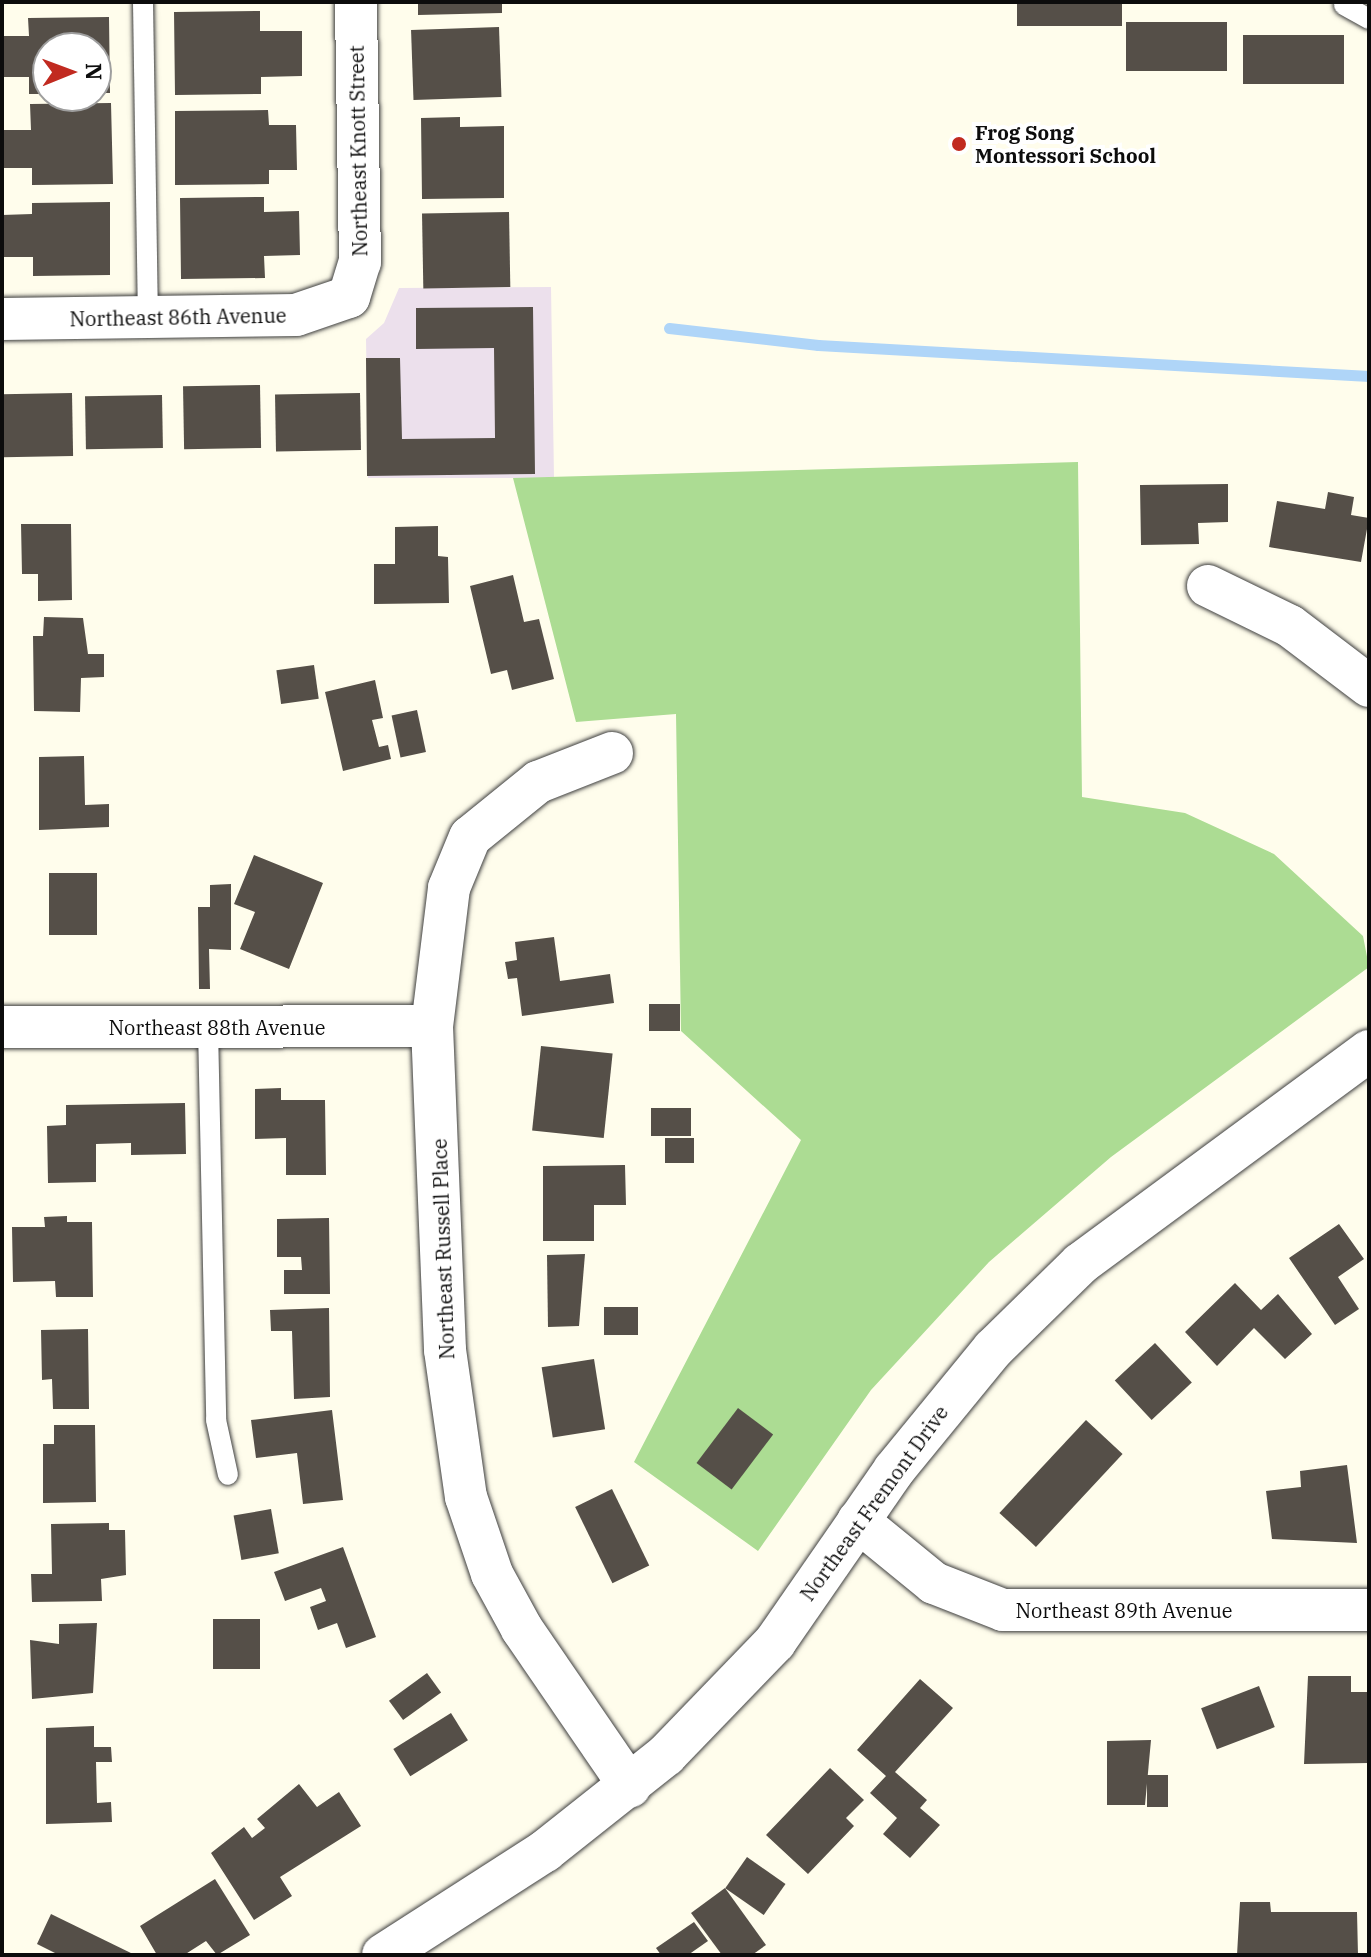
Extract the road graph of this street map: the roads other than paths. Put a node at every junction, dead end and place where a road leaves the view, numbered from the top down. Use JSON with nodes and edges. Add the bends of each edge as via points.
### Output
{"nodes":[{"id":1,"x":143,"y":2,"type":"edge"},
{"id":2,"x":356,"y":2,"type":"edge"},
{"id":3,"x":1344,"y":5,"type":"dead end"},
{"id":4,"x":1369,"y":19,"type":"edge"},
{"id":5,"x":349,"y":297,"type":"joint"},
{"id":6,"x":148,"y":317,"type":"junction"},
{"id":7,"x":2,"y":319,"type":"edge"},
{"id":8,"x":1208,"y":586,"type":"dead end"},
{"id":9,"x":1369,"y":686,"type":"edge"},
{"id":10,"x":612,"y":753,"type":"dead end"},
{"id":11,"x":432,"y":1026,"type":"junction"},
{"id":12,"x":2,"y":1027,"type":"edge"},
{"id":13,"x":208,"y":1027,"type":"junction"},
{"id":14,"x":1369,"y":1051,"type":"edge"},
{"id":15,"x":228,"y":1475,"type":"dead end"},
{"id":16,"x":858,"y":1521,"type":"junction"},
{"id":17,"x":1369,"y":1610,"type":"edge"},
{"id":18,"x":630,"y":1787,"type":"junction"},
{"id":19,"x":383,"y":1955,"type":"edge"}],
"edges":[{"from":1,"to":6,"type":"lane"},
{"from":2,"to":5,"type":"street","name":"Northeast Knott Street","via":[[360,262]]},
{"from":3,"to":4,"type":"lane"},
{"from":5,"to":6,"type":"street","name":"Northeast 86th Avenue","via":[[296,315]]},
{"from":6,"to":7,"type":"street","name":"Northeast 86th Avenue"},
{"from":8,"to":9,"type":"street","via":[[1290,626]]},
{"from":10,"to":11,"type":"street","name":"Northeast Russell Place","via":[[538,782],[470,837],[449,888]]},
{"from":11,"to":13,"type":"street","name":"Northeast 88th Avenue"},
{"from":11,"to":18,"type":"street","name":"Northeast Russell Place","via":[[445,1350],[466,1497],[492,1574],[522,1629]]},
{"from":12,"to":13,"type":"street","name":"Northeast 88th Avenue"},
{"from":13,"to":15,"type":"lane","via":[[216,1420]]},
{"from":14,"to":16,"type":"street","name":"Northeast Fremont Drive","via":[[1080,1264],[947,1401]]},
{"from":16,"to":17,"type":"street","name":"Northeast 89th Avenue","via":[[934,1583],[1003,1610]]},
{"from":16,"to":18,"type":"street","name":"Northeast Fremont Drive","via":[[775,1642]]},
{"from":18,"to":19,"type":"street","name":"Northeast Fremont Drive"}]}
